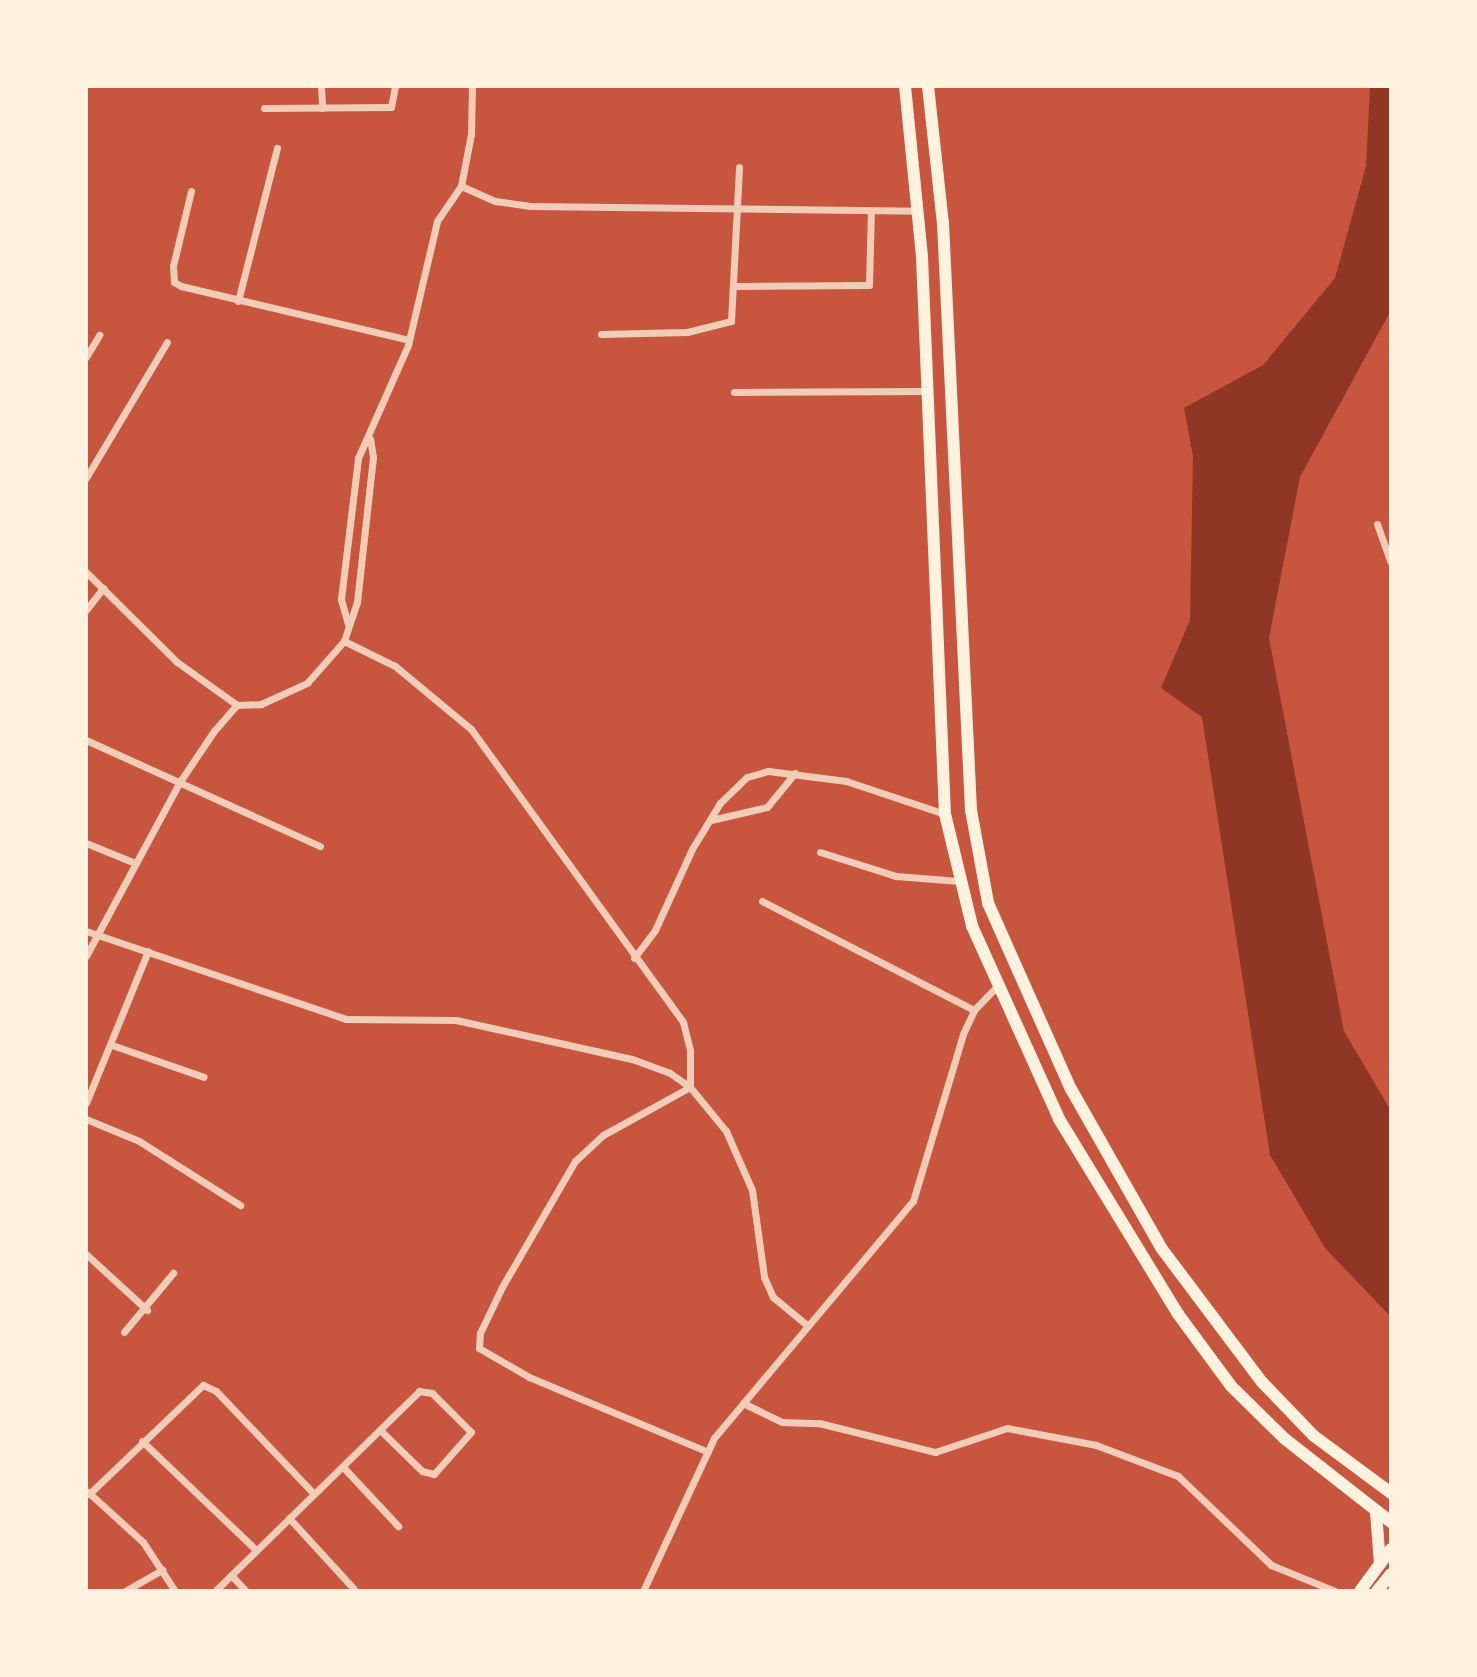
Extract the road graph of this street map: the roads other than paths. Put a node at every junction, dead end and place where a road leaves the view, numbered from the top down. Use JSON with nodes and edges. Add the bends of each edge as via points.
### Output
{"nodes":[{"id":1,"x":321,"y":86,"type":"edge"},
{"id":2,"x":395,"y":86,"type":"edge"},
{"id":3,"x":472,"y":86,"type":"edge"},
{"id":4,"x":905,"y":86,"type":"edge"},
{"id":5,"x":928,"y":86,"type":"edge"},
{"id":6,"x":264,"y":108,"type":"dead end"},
{"id":7,"x":322,"y":108,"type":"junction"},
{"id":8,"x":277,"y":148,"type":"dead end"},
{"id":9,"x":739,"y":167,"type":"dead end"},
{"id":10,"x":461,"y":186,"type":"junction"},
{"id":11,"x":191,"y":191,"type":"dead end"},
{"id":12,"x":739,"y":211,"type":"junction"},
{"id":13,"x":871,"y":211,"type":"junction"},
{"id":14,"x":918,"y":211,"type":"junction"},
{"id":15,"x":736,"y":286,"type":"junction"},
{"id":16,"x":238,"y":301,"type":"junction"},
{"id":17,"x":601,"y":334,"type":"dead end"},
{"id":18,"x":99,"y":335,"type":"dead end"},
{"id":19,"x":409,"y":340,"type":"junction"},
{"id":20,"x":167,"y":342,"type":"dead end"},
{"id":21,"x":86,"y":357,"type":"edge"},
{"id":22,"x":929,"y":391,"type":"junction"},
{"id":23,"x":734,"y":392,"type":"dead end"},
{"id":24,"x":370,"y":439,"type":"junction"},
{"id":25,"x":86,"y":478,"type":"edge"},
{"id":26,"x":1377,"y":524,"type":"dead end"},
{"id":27,"x":1391,"y":563,"type":"edge"},
{"id":28,"x":86,"y":572,"type":"edge"},
{"id":29,"x":103,"y":588,"type":"junction"},
{"id":30,"x":86,"y":610,"type":"edge"},
{"id":31,"x":348,"y":624,"type":"junction"},
{"id":32,"x":344,"y":641,"type":"junction"},
{"id":33,"x":237,"y":705,"type":"junction"},
{"id":34,"x":86,"y":740,"type":"edge"},
{"id":35,"x":795,"y":773,"type":"junction"},
{"id":36,"x":179,"y":783,"type":"junction"},
{"id":37,"x":945,"y":814,"type":"junction"},
{"id":38,"x":711,"y":820,"type":"junction"},
{"id":39,"x":86,"y":843,"type":"edge"},
{"id":40,"x":320,"y":846,"type":"dead end"},
{"id":41,"x":820,"y":852,"type":"dead end"},
{"id":42,"x":135,"y":863,"type":"junction"},
{"id":43,"x":959,"y":881,"type":"junction"},
{"id":44,"x":762,"y":901,"type":"dead end"},
{"id":45,"x":86,"y":931,"type":"edge"},
{"id":46,"x":99,"y":935,"type":"junction"},
{"id":47,"x":148,"y":951,"type":"junction"},
{"id":48,"x":86,"y":956,"type":"edge"},
{"id":49,"x":634,"y":958,"type":"junction"},
{"id":50,"x":997,"y":986,"type":"junction"},
{"id":51,"x":974,"y":1010,"type":"junction"},
{"id":52,"x":112,"y":1045,"type":"junction"},
{"id":53,"x":204,"y":1077,"type":"dead end"},
{"id":54,"x":690,"y":1087,"type":"junction"},
{"id":55,"x":86,"y":1103,"type":"edge"},
{"id":56,"x":86,"y":1119,"type":"edge"},
{"id":57,"x":240,"y":1205,"type":"dead end"},
{"id":58,"x":86,"y":1254,"type":"edge"},
{"id":59,"x":173,"y":1273,"type":"dead end"},
{"id":60,"x":147,"y":1310,"type":"junction"},
{"id":61,"x":808,"y":1326,"type":"junction"},
{"id":62,"x":124,"y":1332,"type":"dead end"},
{"id":63,"x":743,"y":1403,"type":"junction"},
{"id":64,"x":380,"y":1430,"type":"junction"},
{"id":65,"x":142,"y":1441,"type":"junction"},
{"id":66,"x":708,"y":1452,"type":"junction"},
{"id":67,"x":343,"y":1467,"type":"junction"},
{"id":68,"x":1385,"y":1486,"type":"edge"},
{"id":69,"x":88,"y":1492,"type":"edge"},
{"id":70,"x":1391,"y":1493,"type":"edge"},
{"id":71,"x":314,"y":1494,"type":"junction"},
{"id":72,"x":1376,"y":1512,"type":"junction"},
{"id":73,"x":289,"y":1518,"type":"junction"},
{"id":74,"x":1391,"y":1522,"type":"edge"},
{"id":75,"x":398,"y":1526,"type":"dead end"},
{"id":76,"x":1391,"y":1549,"type":"edge"},
{"id":77,"x":256,"y":1550,"type":"junction"},
{"id":78,"x":1380,"y":1564,"type":"junction"},
{"id":79,"x":162,"y":1570,"type":"junction"},
{"id":80,"x":1391,"y":1574,"type":"edge"},
{"id":81,"x":231,"y":1575,"type":"junction"},
{"id":82,"x":354,"y":1589,"type":"edge"},
{"id":83,"x":125,"y":1591,"type":"edge"},
{"id":84,"x":175,"y":1591,"type":"edge"},
{"id":85,"x":215,"y":1591,"type":"edge"},
{"id":86,"x":246,"y":1591,"type":"edge"},
{"id":87,"x":643,"y":1591,"type":"edge"},
{"id":88,"x":1335,"y":1591,"type":"edge"},
{"id":89,"x":1360,"y":1591,"type":"edge"},
{"id":90,"x":1377,"y":1591,"type":"edge"}],
"edges":[{"from":1,"to":7,"type":"street"},
{"from":2,"to":7,"type":"street","via":[[391,107]]},
{"from":3,"to":10,"type":"street","via":[[471,134]]},
{"from":4,"to":14,"type":"highway"},
{"from":5,"to":68,"type":"highway","via":[[943,223],[971,810],[988,903],[1071,1089],[1162,1249],[1262,1382],[1314,1436]]},
{"from":6,"to":7,"type":"street"},
{"from":8,"to":16,"type":"street"},
{"from":9,"to":12,"type":"street"},
{"from":10,"to":12,"type":"street","via":[[495,201],[529,206]]},
{"from":10,"to":19,"type":"street","via":[[437,221]]},
{"from":11,"to":16,"type":"street","via":[[174,282]]},
{"from":12,"to":13,"type":"street"},
{"from":12,"to":15,"type":"street"},
{"from":13,"to":14,"type":"street"},
{"from":13,"to":15,"type":"street","via":[[869,285]]},
{"from":14,"to":22,"type":"highway"},
{"from":15,"to":17,"type":"street","via":[[734,316],[724,324],[687,332]]},
{"from":16,"to":19,"type":"street"},
{"from":18,"to":21,"type":"street"},
{"from":19,"to":24,"type":"street"},
{"from":20,"to":25,"type":"street"},
{"from":22,"to":23,"type":"street"},
{"from":22,"to":37,"type":"highway"},
{"from":24,"to":31,"type":"street","via":[[373,457],[357,602]]},
{"from":24,"to":31,"type":"street","via":[[358,458],[341,599]]},
{"from":26,"to":27,"type":"street"},
{"from":28,"to":29,"type":"street"},
{"from":29,"to":30,"type":"street"},
{"from":29,"to":33,"type":"street","via":[[177,662]]},
{"from":31,"to":32,"type":"street"},
{"from":32,"to":33,"type":"street","via":[[307,683],[261,704]]},
{"from":32,"to":49,"type":"street","via":[[395,666],[471,729]]},
{"from":33,"to":36,"type":"street"},
{"from":34,"to":36,"type":"street"},
{"from":35,"to":37,"type":"street","via":[[861,784]]},
{"from":35,"to":38,"type":"street","via":[[767,807]]},
{"from":35,"to":38,"type":"street","via":[[768,771],[747,777]]},
{"from":36,"to":40,"type":"street"},
{"from":36,"to":42,"type":"street"},
{"from":37,"to":43,"type":"highway"},
{"from":38,"to":49,"type":"street","via":[[655,930]]},
{"from":39,"to":42,"type":"street"},
{"from":41,"to":43,"type":"street","via":[[896,876]]},
{"from":42,"to":46,"type":"street"},
{"from":43,"to":50,"type":"highway"},
{"from":44,"to":51,"type":"street"},
{"from":45,"to":46,"type":"street"},
{"from":46,"to":47,"type":"street"},
{"from":46,"to":48,"type":"street"},
{"from":47,"to":52,"type":"street"},
{"from":47,"to":54,"type":"street","via":[[346,1019],[477,1024],[655,1066]]},
{"from":49,"to":54,"type":"street","via":[[683,1022]]},
{"from":50,"to":51,"type":"street"},
{"from":50,"to":72,"type":"highway","via":[[1059,1119],[1178,1314],[1231,1386],[1285,1439]]},
{"from":51,"to":61,"type":"street","via":[[913,1201]]},
{"from":52,"to":53,"type":"street"},
{"from":52,"to":55,"type":"street"},
{"from":54,"to":61,"type":"street","via":[[726,1131],[744,1164],[764,1277],[773,1297]]},
{"from":54,"to":66,"type":"street","via":[[603,1135],[575,1161],[478,1341],[485,1355],[529,1377]]},
{"from":56,"to":57,"type":"street","via":[[129,1136]]},
{"from":58,"to":60,"type":"street"},
{"from":59,"to":60,"type":"street"},
{"from":60,"to":62,"type":"street"},
{"from":61,"to":63,"type":"street"},
{"from":63,"to":66,"type":"street"},
{"from":63,"to":88,"type":"street","via":[[782,1422],[819,1423],[935,1452],[1007,1428],[1096,1445],[1178,1476],[1271,1565]]},
{"from":64,"to":64,"type":"street","via":[[422,1471],[434,1474],[471,1432],[426,1390],[413,1395]]},
{"from":64,"to":67,"type":"street"},
{"from":65,"to":69,"type":"street"},
{"from":65,"to":71,"type":"street","via":[[196,1388],[210,1386]]},
{"from":65,"to":77,"type":"street"},
{"from":66,"to":87,"type":"street"},
{"from":67,"to":71,"type":"street"},
{"from":67,"to":75,"type":"street"},
{"from":68,"to":70,"type":"highway"},
{"from":69,"to":79,"type":"street","via":[[143,1542]]},
{"from":71,"to":73,"type":"street"},
{"from":72,"to":74,"type":"highway"},
{"from":72,"to":78,"type":"highway"},
{"from":73,"to":77,"type":"street"},
{"from":73,"to":82,"type":"street"},
{"from":76,"to":78,"type":"highway"},
{"from":77,"to":81,"type":"street"},
{"from":78,"to":89,"type":"highway"},
{"from":79,"to":83,"type":"street"},
{"from":79,"to":84,"type":"street"},
{"from":80,"to":90,"type":"highway"},
{"from":81,"to":85,"type":"street"},
{"from":81,"to":86,"type":"street"}]}
